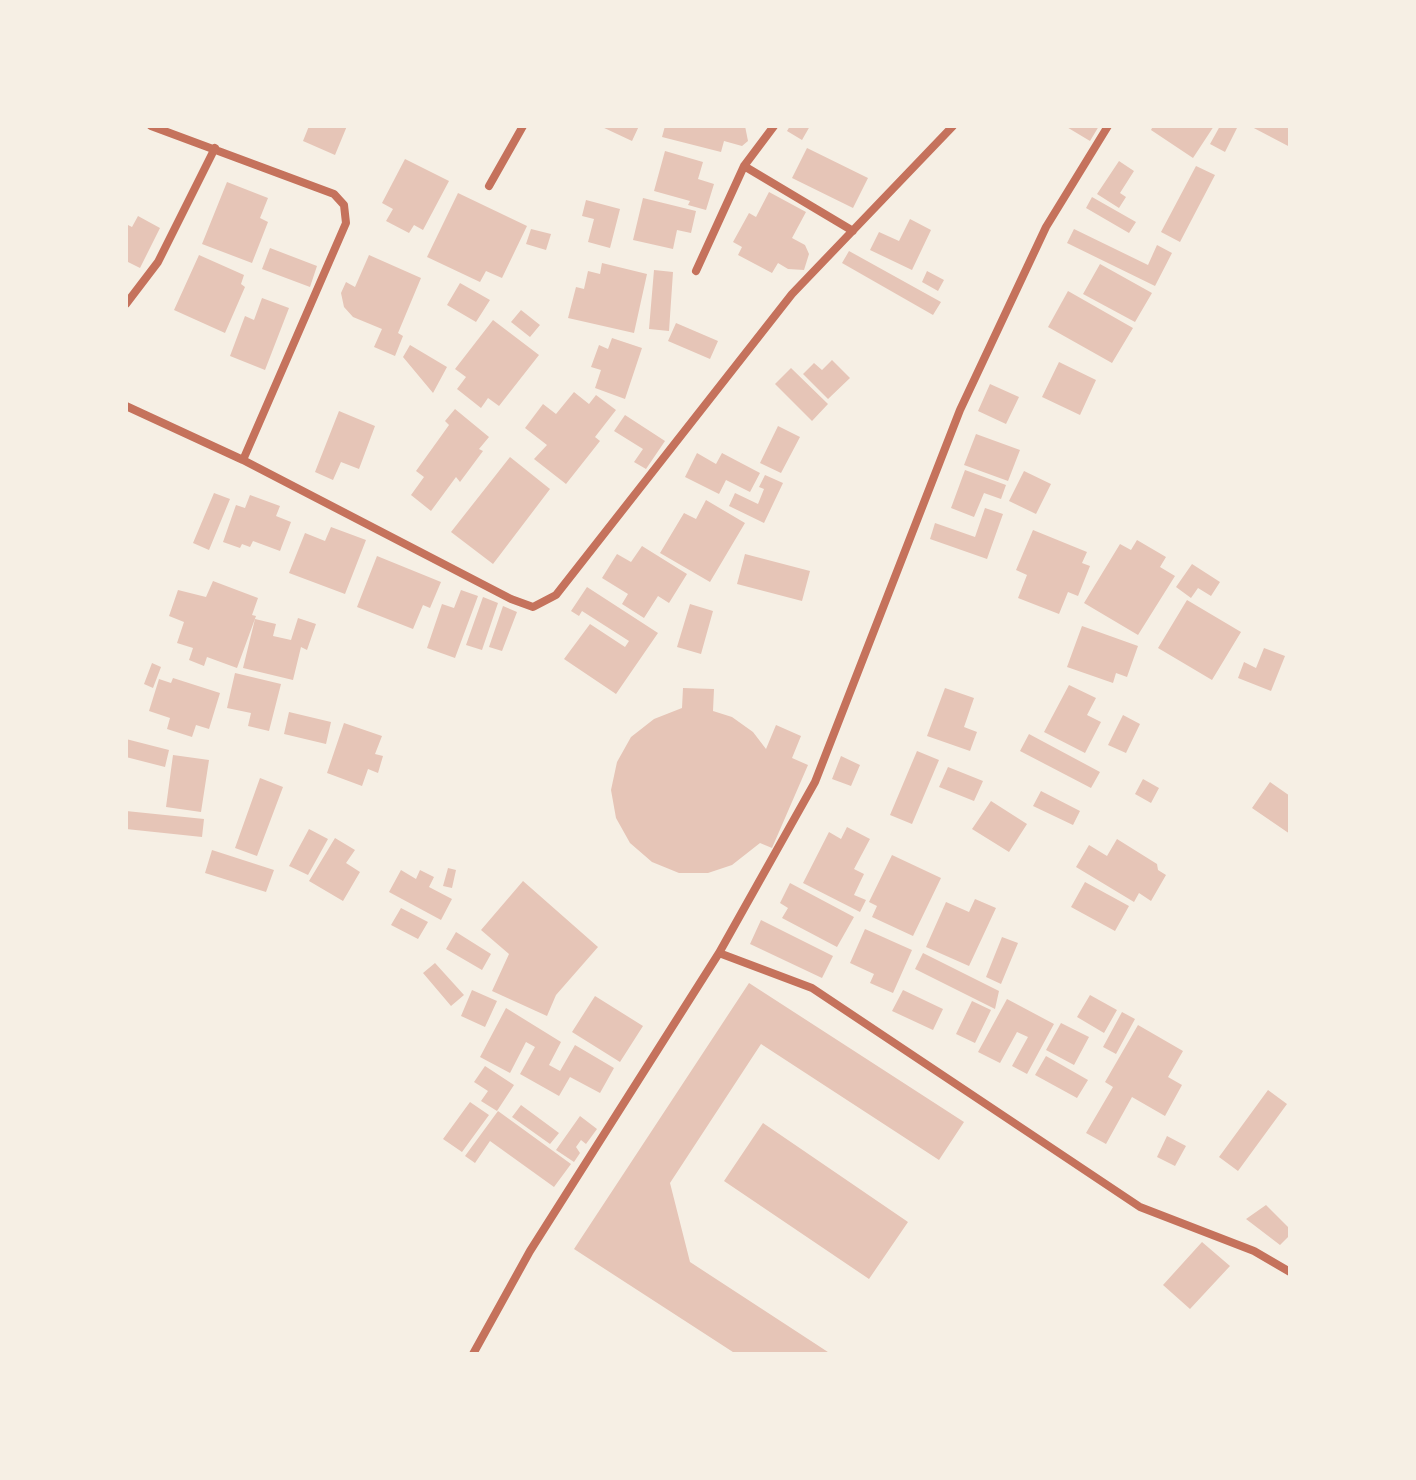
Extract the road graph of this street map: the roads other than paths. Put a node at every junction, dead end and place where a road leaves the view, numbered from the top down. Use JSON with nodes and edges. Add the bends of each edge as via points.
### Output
{"nodes":[{"id":1,"x":151,"y":126,"type":"edge"},
{"id":2,"x":523,"y":126,"type":"edge"},
{"id":3,"x":774,"y":126,"type":"edge"},
{"id":4,"x":953,"y":126,"type":"edge"},
{"id":5,"x":1108,"y":126,"type":"edge"},
{"id":6,"x":215,"y":148,"type":"junction"},
{"id":7,"x":744,"y":166,"type":"junction"},
{"id":8,"x":489,"y":186,"type":"dead end"},
{"id":9,"x":853,"y":231,"type":"junction"},
{"id":10,"x":696,"y":271,"type":"dead end"},
{"id":11,"x":126,"y":304,"type":"edge"},
{"id":12,"x":126,"y":406,"type":"edge"},
{"id":13,"x":243,"y":460,"type":"junction"},
{"id":14,"x":719,"y":953,"type":"junction"},
{"id":15,"x":1290,"y":1272,"type":"edge"},
{"id":16,"x":473,"y":1354,"type":"edge"}],
"edges":[{"from":1,"to":6,"type":"street"},
{"from":2,"to":8,"type":"street"},
{"from":3,"to":7,"type":"street"},
{"from":4,"to":9,"type":"street"},
{"from":5,"to":14,"type":"street","via":[[1046,227],[960,410],[815,782]]},
{"from":6,"to":11,"type":"street","via":[[158,262]]},
{"from":6,"to":13,"type":"street","via":[[334,194],[344,205],[346,223]]},
{"from":7,"to":9,"type":"street"},
{"from":7,"to":10,"type":"street"},
{"from":9,"to":13,"type":"street","via":[[792,294],[556,595],[533,607]]},
{"from":12,"to":13,"type":"street"},
{"from":14,"to":15,"type":"street","via":[[812,988],[1140,1207],[1254,1251]]},
{"from":14,"to":16,"type":"street","via":[[530,1251]]}]}
